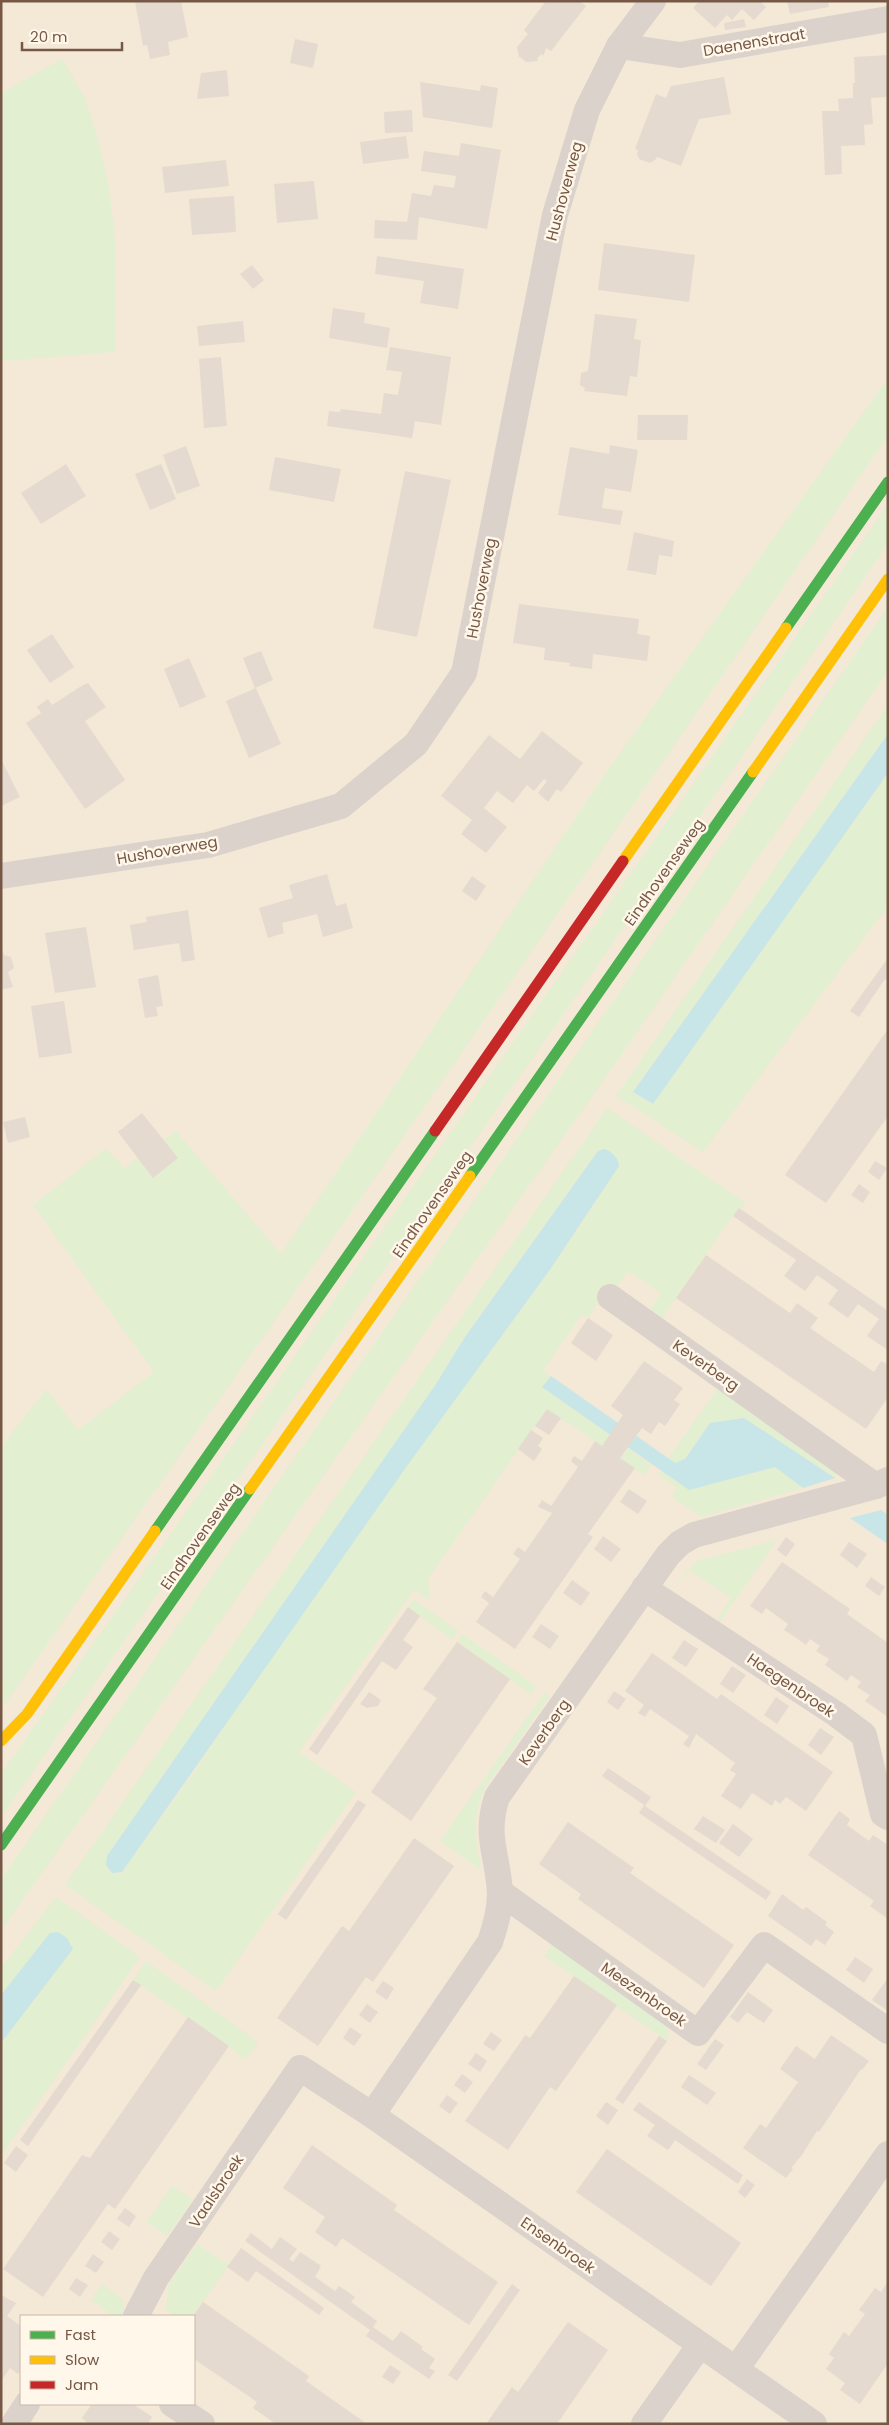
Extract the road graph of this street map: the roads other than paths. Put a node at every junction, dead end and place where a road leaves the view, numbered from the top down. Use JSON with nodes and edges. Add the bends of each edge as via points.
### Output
{"nodes":[{"id":1,"x":653,"y":1,"type":"edge"},
{"id":2,"x":888,"y":19,"type":"edge"},
{"id":3,"x":619,"y":46,"type":"junction"},
{"id":4,"x":888,"y":482,"type":"edge"},
{"id":5,"x":888,"y":579,"type":"edge"},
{"id":6,"x":1,"y":876,"type":"edge"},
{"id":7,"x":610,"y":1297,"type":"dead end"},
{"id":8,"x":882,"y":1483,"type":"edge"},
{"id":9,"x":644,"y":1588,"type":"junction"},
{"id":10,"x":1,"y":1742,"type":"edge"},
{"id":11,"x":888,"y":1817,"type":"edge"},
{"id":12,"x":1,"y":1845,"type":"edge"},
{"id":13,"x":500,"y":1892,"type":"junction"},
{"id":14,"x":888,"y":2031,"type":"edge"},
{"id":15,"x":300,"y":2068,"type":"joint"},
{"id":16,"x":372,"y":2115,"type":"junction"},
{"id":17,"x":885,"y":2163,"type":"edge"},
{"id":18,"x":137,"y":2315,"type":"edge"},
{"id":19,"x":700,"y":2345,"type":"junction"},
{"id":20,"x":736,"y":2369,"type":"junction"},
{"id":21,"x":26,"y":2405,"type":"edge"},
{"id":22,"x":174,"y":2405,"type":"edge"},
{"id":23,"x":14,"y":2424,"type":"edge"},
{"id":24,"x":202,"y":2424,"type":"edge"},
{"id":25,"x":644,"y":2424,"type":"edge"},
{"id":26,"x":814,"y":2424,"type":"edge"}],
"edges":[{"from":1,"to":3,"type":"street","name":"Hushoverweg"},
{"from":2,"to":3,"type":"street","name":"Daenenstraat","via":[[680,55]]},
{"from":3,"to":6,"type":"street","name":"Hushoverweg","via":[[587,110],[555,215],[464,673],[416,744],[341,806],[208,845]]},
{"from":4,"to":10,"type":"main road","via":[[27,1714]]},
{"from":5,"to":12,"type":"main road","name":"Eindhovenseweg"},
{"from":7,"to":8,"type":"street","name":"Keverberg"},
{"from":8,"to":9,"type":"street","name":"Keverberg","via":[[694,1535],[668,1554]]},
{"from":9,"to":11,"type":"street","name":"Haegenbroek","via":[[836,1714],[864,1736],[883,1814]]},
{"from":9,"to":13,"type":"street","name":"Keverberg","via":[[497,1797],[491,1817]]},
{"from":13,"to":14,"type":"street","name":"Meezenbroek","via":[[698,2033],[764,1946]]},
{"from":13,"to":16,"type":"street","name":"Keverberg","via":[[498,1917],[490,1942]]},
{"from":15,"to":16,"type":"street","name":"Ensenbroek"},
{"from":15,"to":18,"type":"street","name":"Vaalsbroek","via":[[156,2278]]},
{"from":16,"to":19,"type":"street","name":"Ensenbroek"},
{"from":17,"to":20,"type":"street"},
{"from":19,"to":20,"type":"street","name":"Ensenbroek"},
{"from":19,"to":25,"type":"street"},
{"from":20,"to":26,"type":"street","name":"Ensenbroek"},
{"from":21,"to":23,"type":"street"},
{"from":22,"to":24,"type":"street"}]}
